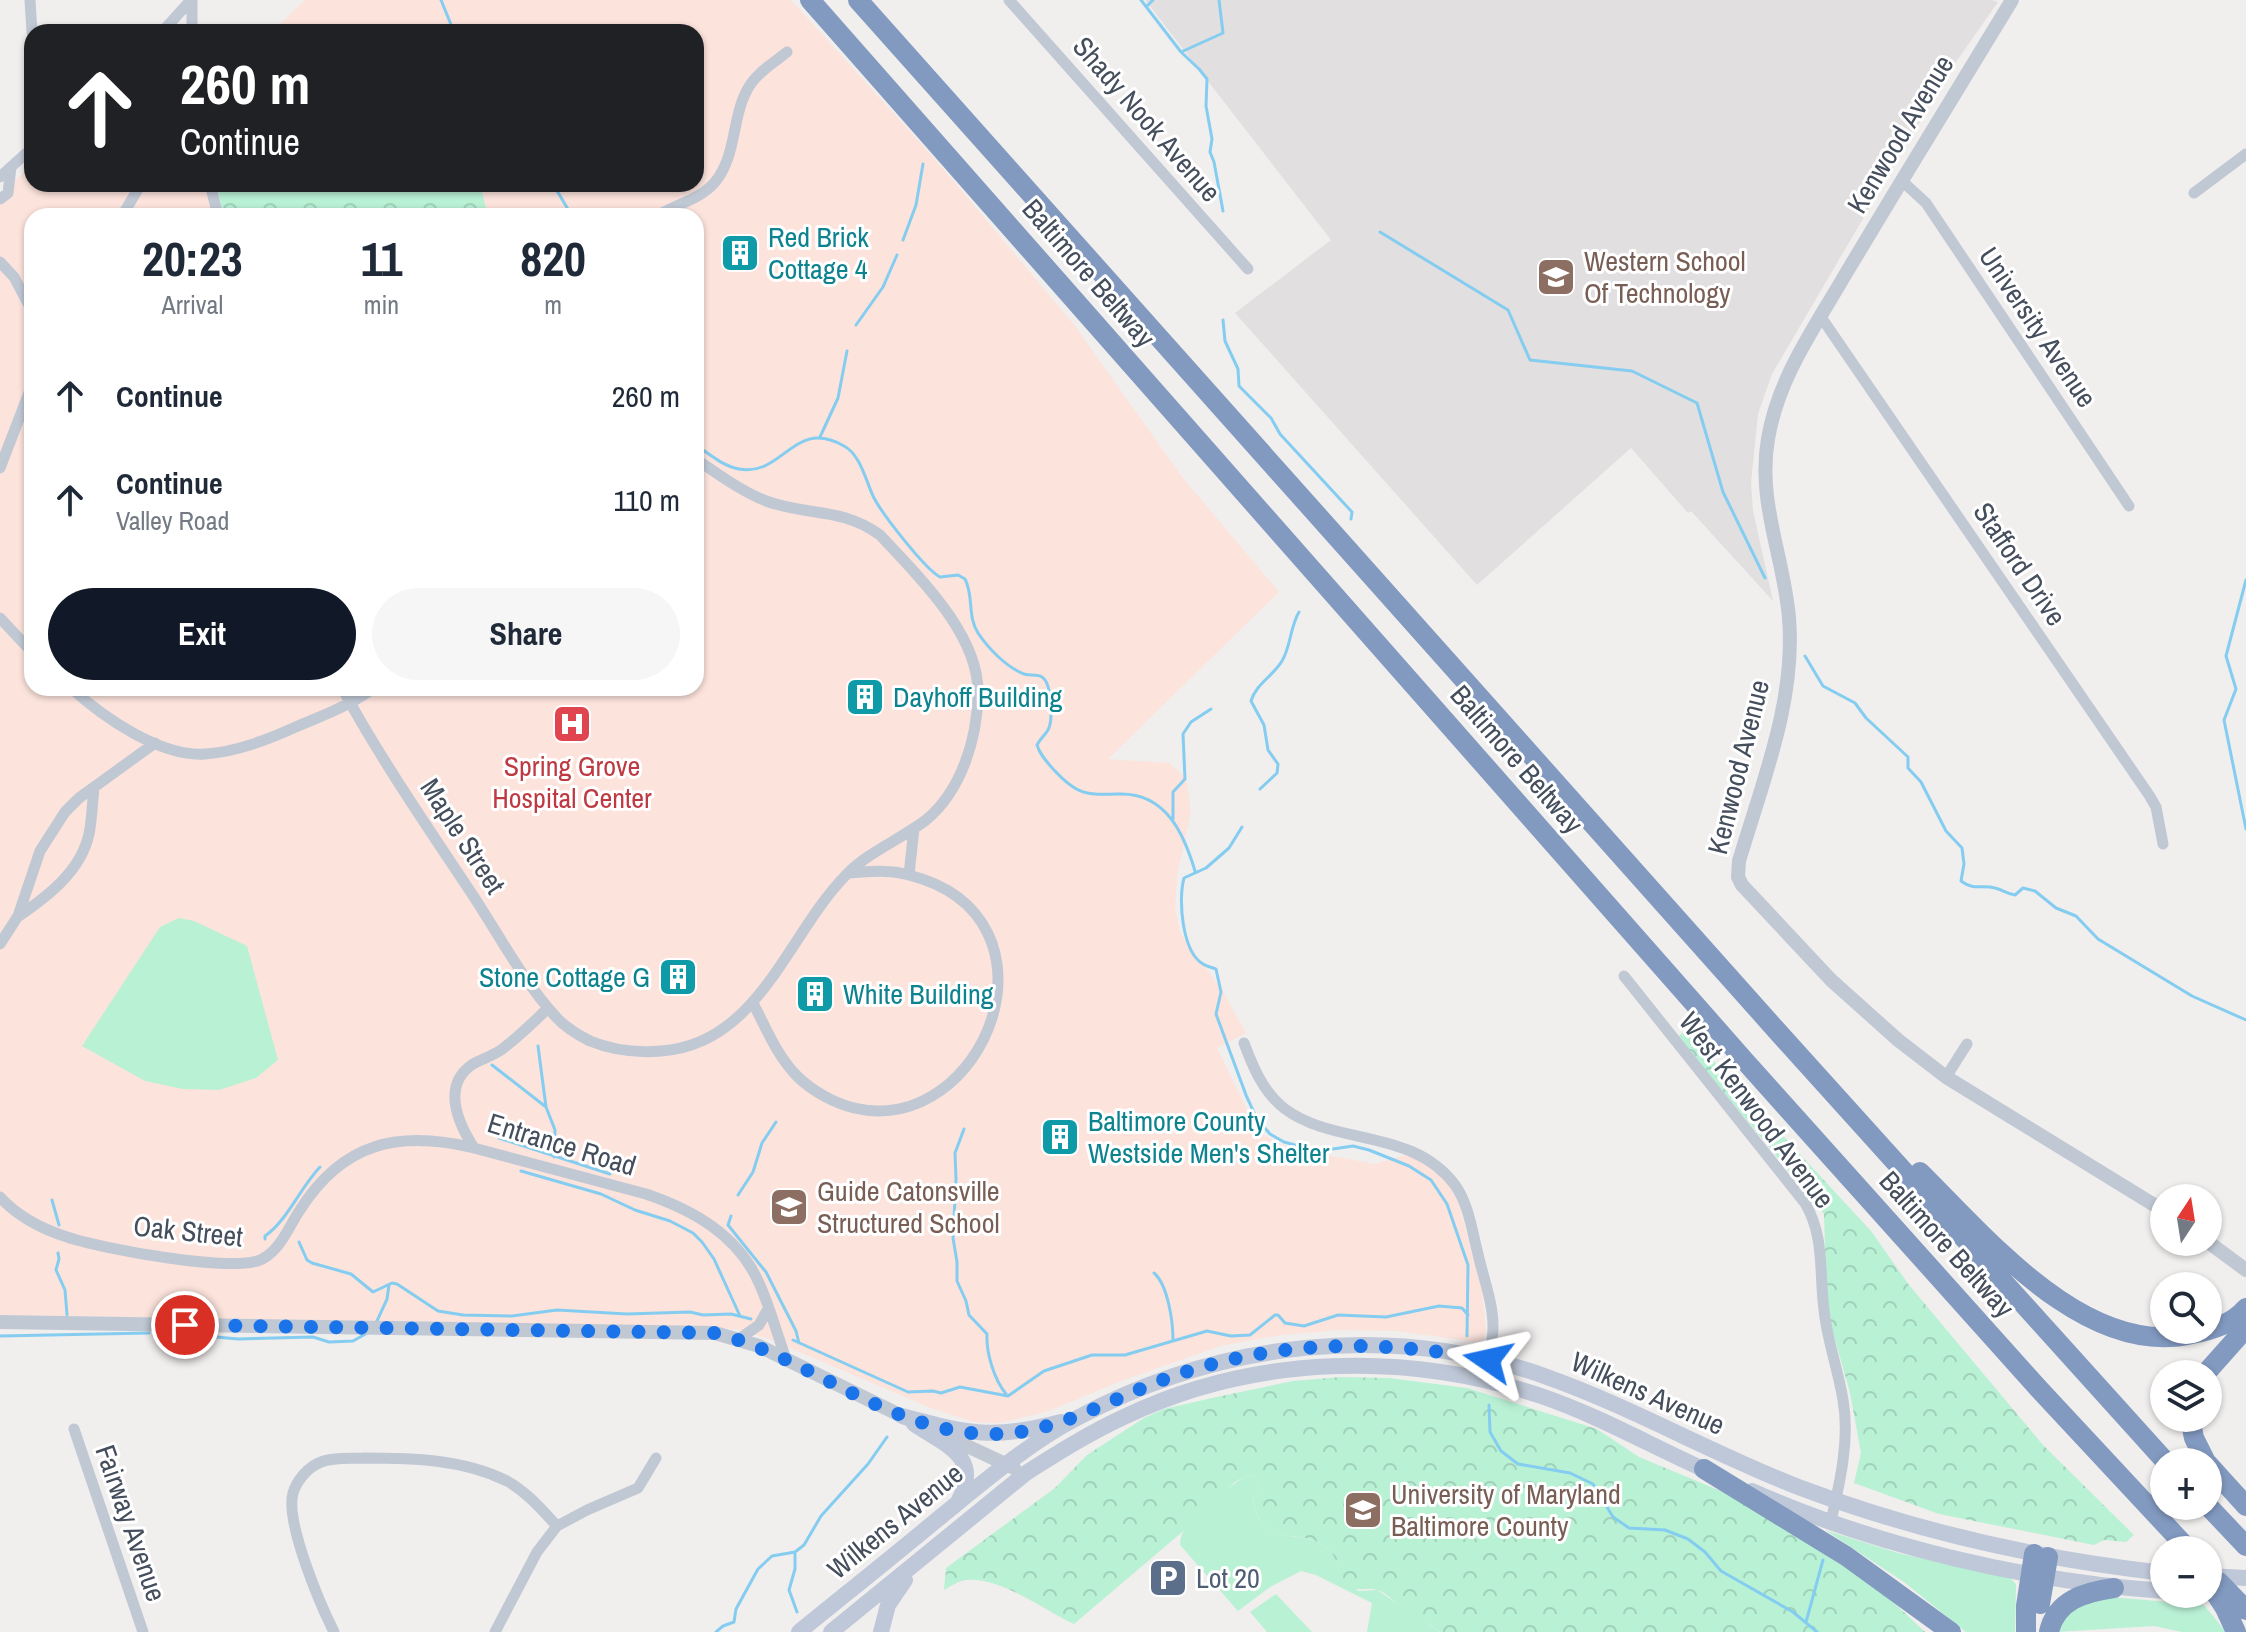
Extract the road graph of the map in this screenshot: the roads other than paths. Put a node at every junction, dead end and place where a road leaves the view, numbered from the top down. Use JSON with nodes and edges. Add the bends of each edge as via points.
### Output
{"nodes":[{"id":1,"x":30,"y":0,"type":"edge"},
{"id":2,"x":192,"y":0,"type":"edge"},
{"id":3,"x":810,"y":0,"type":"edge"},
{"id":4,"x":858,"y":0,"type":"edge"},
{"id":5,"x":1009,"y":0,"type":"edge"},
{"id":6,"x":2012,"y":0,"type":"edge"},
{"id":7,"x":32,"y":24,"type":"edge"},
{"id":8,"x":170,"y":24,"type":"edge"},
{"id":9,"x":192,"y":24,"type":"edge"},
{"id":10,"x":787,"y":52,"type":"dead end"},
{"id":11,"x":2246,"y":154,"type":"edge"},
{"id":12,"x":24,"y":155,"type":"edge"},
{"id":13,"x":11,"y":167,"type":"junction"},
{"id":14,"x":0,"y":177,"type":"edge"},
{"id":15,"x":1901,"y":180,"type":"junction"},
{"id":16,"x":2194,"y":193,"type":"dead end"},
{"id":17,"x":0,"y":199,"type":"edge"},
{"id":18,"x":674,"y":208,"type":"edge"},
{"id":19,"x":0,"y":262,"type":"edge"},
{"id":20,"x":1248,"y":269,"type":"dead end"},
{"id":21,"x":24,"y":286,"type":"edge"},
{"id":22,"x":1821,"y":317,"type":"junction"},
{"id":23,"x":24,"y":406,"type":"edge"},
{"id":24,"x":704,"y":465,"type":"edge"},
{"id":25,"x":0,"y":468,"type":"edge"},
{"id":26,"x":2129,"y":506,"type":"dead end"},
{"id":27,"x":0,"y":618,"type":"edge"},
{"id":28,"x":24,"y":644,"type":"edge"},
{"id":29,"x":82,"y":696,"type":"edge"},
{"id":30,"x":346,"y":696,"type":"edge"},
{"id":31,"x":363,"y":696,"type":"edge"},
{"id":32,"x":351,"y":705,"type":"junction"},
{"id":33,"x":155,"y":743,"type":"junction"},
{"id":34,"x":94,"y":789,"type":"junction"},
{"id":35,"x":914,"y":828,"type":"junction"},
{"id":36,"x":2163,"y":844,"type":"dead end"},
{"id":37,"x":848,"y":873,"type":"junction"},
{"id":38,"x":909,"y":875,"type":"junction"},
{"id":39,"x":18,"y":916,"type":"junction"},
{"id":40,"x":0,"y":944,"type":"edge"},
{"id":41,"x":1624,"y":976,"type":"dead end"},
{"id":42,"x":753,"y":1003,"type":"junction"},
{"id":43,"x":548,"y":1008,"type":"junction"},
{"id":44,"x":1778,"y":1032,"type":"junction"},
{"id":45,"x":1244,"y":1043,"type":"dead end"},
{"id":46,"x":1967,"y":1044,"type":"dead end"},
{"id":47,"x":1946,"y":1077,"type":"junction"},
{"id":48,"x":474,"y":1148,"type":"junction"},
{"id":49,"x":0,"y":1197,"type":"edge"},
{"id":50,"x":2150,"y":1202,"type":"edge"},
{"id":51,"x":2222,"y":1252,"type":"edge"},
{"id":52,"x":2246,"y":1270,"type":"edge"},
{"id":53,"x":2246,"y":1308,"type":"edge"},
{"id":54,"x":768,"y":1309,"type":"junction"},
{"id":55,"x":0,"y":1322,"type":"edge"},
{"id":56,"x":2246,"y":1328,"type":"edge"},
{"id":57,"x":739,"y":1339,"type":"junction"},
{"id":58,"x":2246,"y":1343,"type":"edge"},
{"id":59,"x":786,"y":1359,"type":"junction"},
{"id":60,"x":1488,"y":1360,"type":"junction"},
{"id":61,"x":2216,"y":1360,"type":"edge"},
{"id":62,"x":2220,"y":1360,"type":"edge"},
{"id":63,"x":1484,"y":1380,"type":"junction"},
{"id":64,"x":902,"y":1416,"type":"junction"},
{"id":65,"x":1074,"y":1419,"type":"junction"},
{"id":66,"x":74,"y":1429,"type":"dead end"},
{"id":67,"x":2153,"y":1448,"type":"edge"},
{"id":68,"x":656,"y":1458,"type":"dead end"},
{"id":69,"x":1006,"y":1464,"type":"junction"},
{"id":70,"x":1704,"y":1469,"type":"junction"},
{"id":71,"x":1026,"y":1473,"type":"junction"},
{"id":72,"x":2222,"y":1480,"type":"edge"},
{"id":73,"x":1836,"y":1501,"type":"junction"},
{"id":74,"x":957,"y":1504,"type":"junction"},
{"id":75,"x":2246,"y":1506,"type":"edge"},
{"id":76,"x":2221,"y":1520,"type":"edge"},
{"id":77,"x":1831,"y":1521,"type":"junction"},
{"id":78,"x":557,"y":1526,"type":"junction"},
{"id":79,"x":2175,"y":1536,"type":"edge"},
{"id":80,"x":2245,"y":1545,"type":"edge"},
{"id":81,"x":927,"y":1555,"type":"junction"},
{"id":82,"x":2039,"y":1565,"type":"junction"},
{"id":83,"x":2150,"y":1572,"type":"edge"},
{"id":84,"x":2222,"y":1575,"type":"edge"},
{"id":85,"x":2246,"y":1578,"type":"edge"},
{"id":86,"x":2114,"y":1588,"type":"junction"},
{"id":87,"x":2150,"y":1590,"type":"edge"},
{"id":88,"x":2222,"y":1595,"type":"edge"},
{"id":89,"x":2222,"y":1596,"type":"edge"},
{"id":90,"x":2246,"y":1597,"type":"edge"},
{"id":91,"x":2222,"y":1601,"type":"edge"},
{"id":92,"x":820,"y":1615,"type":"junction"},
{"id":93,"x":2239,"y":1623,"type":"edge"},
{"id":94,"x":835,"y":1630,"type":"edge"},
{"id":95,"x":143,"y":1632,"type":"edge"},
{"id":96,"x":334,"y":1632,"type":"edge"},
{"id":97,"x":495,"y":1632,"type":"edge"},
{"id":98,"x":799,"y":1632,"type":"edge"},
{"id":99,"x":881,"y":1632,"type":"edge"},
{"id":100,"x":1951,"y":1632,"type":"edge"},
{"id":101,"x":2026,"y":1632,"type":"edge"},
{"id":102,"x":2039,"y":1632,"type":"edge"},
{"id":103,"x":2049,"y":1632,"type":"edge"}],
"edges":[{"from":1,"to":7,"type":"street"},
{"from":2,"to":8,"type":"street"},
{"from":2,"to":9,"type":"street"},
{"from":3,"to":79,"type":"highway","name":"Baltimore Beltway","via":[[1744,1060]]},
{"from":4,"to":44,"type":"highway","name":"Baltimore Beltway"},
{"from":5,"to":20,"type":"street","name":"Shady Nook Avenue"},
{"from":6,"to":15,"type":"street","name":"Kenwood Avenue"},
{"from":10,"to":18,"type":"street","via":[[750,85],[729,158],[713,185]]},
{"from":11,"to":16,"type":"street"},
{"from":12,"to":13,"type":"street"},
{"from":13,"to":14,"type":"street"},
{"from":13,"to":17,"type":"street","via":[[8,193]]},
{"from":15,"to":22,"type":"street","name":"Kenwood Avenue"},
{"from":15,"to":26,"type":"street","name":"University Avenue","via":[[1926,203]]},
{"from":19,"to":21,"type":"street"},
{"from":22,"to":36,"type":"street","name":"Stafford Drive","via":[[2149,795]]},
{"from":22,"to":47,"type":"street","name":"Kenwood Avenue","via":[[1785,382],[1768,439],[1767,510],[1787,595],[1788,675],[1738,877],[1860,1008]]},
{"from":23,"to":25,"type":"street"},
{"from":24,"to":35,"type":"street","via":[[768,502],[867,525],[959,630],[979,693],[972,740],[955,785]]},
{"from":27,"to":28,"type":"street"},
{"from":29,"to":33,"type":"street"},
{"from":30,"to":32,"type":"street","name":"Maple Street"},
{"from":31,"to":32,"type":"street"},
{"from":32,"to":33,"type":"street","via":[[264,741],[207,754]]},
{"from":32,"to":43,"type":"street","name":"Maple Street"},
{"from":33,"to":34,"type":"street"},
{"from":34,"to":39,"type":"street","via":[[79,798],[51,831]]},
{"from":34,"to":39,"type":"street","via":[[84,851],[59,884]]},
{"from":35,"to":37,"type":"street"},
{"from":35,"to":38,"type":"street"},
{"from":37,"to":38,"type":"street"},
{"from":37,"to":42,"type":"street"},
{"from":38,"to":42,"type":"street","via":[[966,904],[980,919],[997,957],[997,997],[983,1040],[942,1089],[903,1109],[866,1111],[843,1105],[798,1078]]},
{"from":39,"to":40,"type":"street"},
{"from":41,"to":73,"type":"street","name":"West Kenwood Avenue","via":[[1814,1218],[1824,1315],[1844,1402]]},
{"from":42,"to":43,"type":"street","name":"Maple Street","via":[[708,1038],[672,1051],[651,1052],[590,1041]]},
{"from":43,"to":48,"type":"street","name":"Entrance Road","via":[[516,1039],[462,1073],[454,1103]]},
{"from":44,"to":53,"type":"highway","via":[[1987,1241],[2061,1302],[2107,1324],[2159,1337],[2208,1331]]},
{"from":44,"to":67,"type":"highway","name":"Baltimore Beltway"},
{"from":45,"to":60,"type":"street","via":[[1263,1085],[1282,1107],[1315,1123],[1413,1152],[1456,1187],[1470,1220],[1492,1313]]},
{"from":46,"to":47,"type":"street"},
{"from":47,"to":50,"type":"street","name":"Kenwood Avenue"},
{"from":48,"to":49,"type":"street","name":"Oak Street","via":[[421,1139],[355,1153],[313,1192],[272,1252],[246,1265],[96,1245],[22,1217]]},
{"from":48,"to":54,"type":"street","name":"Entrance Road","via":[[689,1210],[740,1253],[759,1282]]},
{"from":51,"to":52,"type":"street"},
{"from":54,"to":57,"type":"street","via":[[759,1325]]},
{"from":54,"to":59,"type":"street","name":"Entrance Road"},
{"from":55,"to":57,"type":"street","via":[[690,1331]]},
{"from":56,"to":61,"type":"highway"},
{"from":57,"to":59,"type":"street"},
{"from":58,"to":62,"type":"highway"},
{"from":59,"to":64,"type":"street"},
{"from":60,"to":63,"type":"street"},
{"from":60,"to":65,"type":"main road","name":"Wilkens Avenue","via":[[1377,1345],[1290,1349],[1201,1367]]},
{"from":60,"to":73,"type":"main road","name":"Wilkens Avenue","via":[[1558,1381]]},
{"from":63,"to":70,"type":"main road","name":"Wilkens Avenue","via":[[1541,1396]]},
{"from":63,"to":71,"type":"main road","name":"Wilkens Avenue","via":[[1376,1365],[1245,1377],[1127,1415]]},
{"from":64,"to":65,"type":"main road","via":[[995,1434]]},
{"from":64,"to":69,"type":"street"},
{"from":64,"to":74,"type":"main road","via":[[962,1456],[967,1486]]},
{"from":65,"to":69,"type":"main road","name":"Wilkens Avenue"},
{"from":66,"to":95,"type":"street","name":"Fairway Avenue"},
{"from":68,"to":78,"type":"street","via":[[638,1488]]},
{"from":69,"to":71,"type":"street"},
{"from":69,"to":74,"type":"main road","name":"Wilkens Avenue"},
{"from":70,"to":77,"type":"main road","name":"Wilkens Avenue"},
{"from":70,"to":100,"type":"highway","via":[[1836,1549]]},
{"from":71,"to":81,"type":"main road","name":"Wilkens Avenue"},
{"from":72,"to":75,"type":"highway"},
{"from":73,"to":77,"type":"street","name":"West Kenwood Avenue"},
{"from":73,"to":82,"type":"main road","name":"Wilkens Avenue"},
{"from":74,"to":92,"type":"main road","name":"Wilkens Avenue"},
{"from":76,"to":80,"type":"highway"},
{"from":77,"to":82,"type":"main road","name":"Wilkens Avenue","via":[[1942,1555]]},
{"from":78,"to":96,"type":"street","via":[[511,1483],[474,1468],[418,1460],[321,1462],[309,1469],[294,1491],[292,1516]]},
{"from":78,"to":97,"type":"street","via":[[537,1552]]},
{"from":81,"to":94,"type":"main road","name":"Wilkens Avenue"},
{"from":81,"to":99,"type":"main road","via":[[895,1592]]},
{"from":82,"to":83,"type":"main road","name":"Wilkens Avenue"},
{"from":82,"to":86,"type":"main road","name":"Wilkens Avenue"},
{"from":82,"to":101,"type":"highway"},
{"from":82,"to":102,"type":"highway"},
{"from":84,"to":85,"type":"main road"},
{"from":86,"to":87,"type":"main road","name":"Wilkens Avenue"},
{"from":86,"to":103,"type":"highway","via":[[2071,1600],[2057,1612]]},
{"from":88,"to":90,"type":"main road"},
{"from":89,"to":93,"type":"highway"},
{"from":91,"to":93,"type":"highway"},
{"from":92,"to":94,"type":"street"},
{"from":92,"to":98,"type":"main road","name":"Wilkens Avenue"}]}
